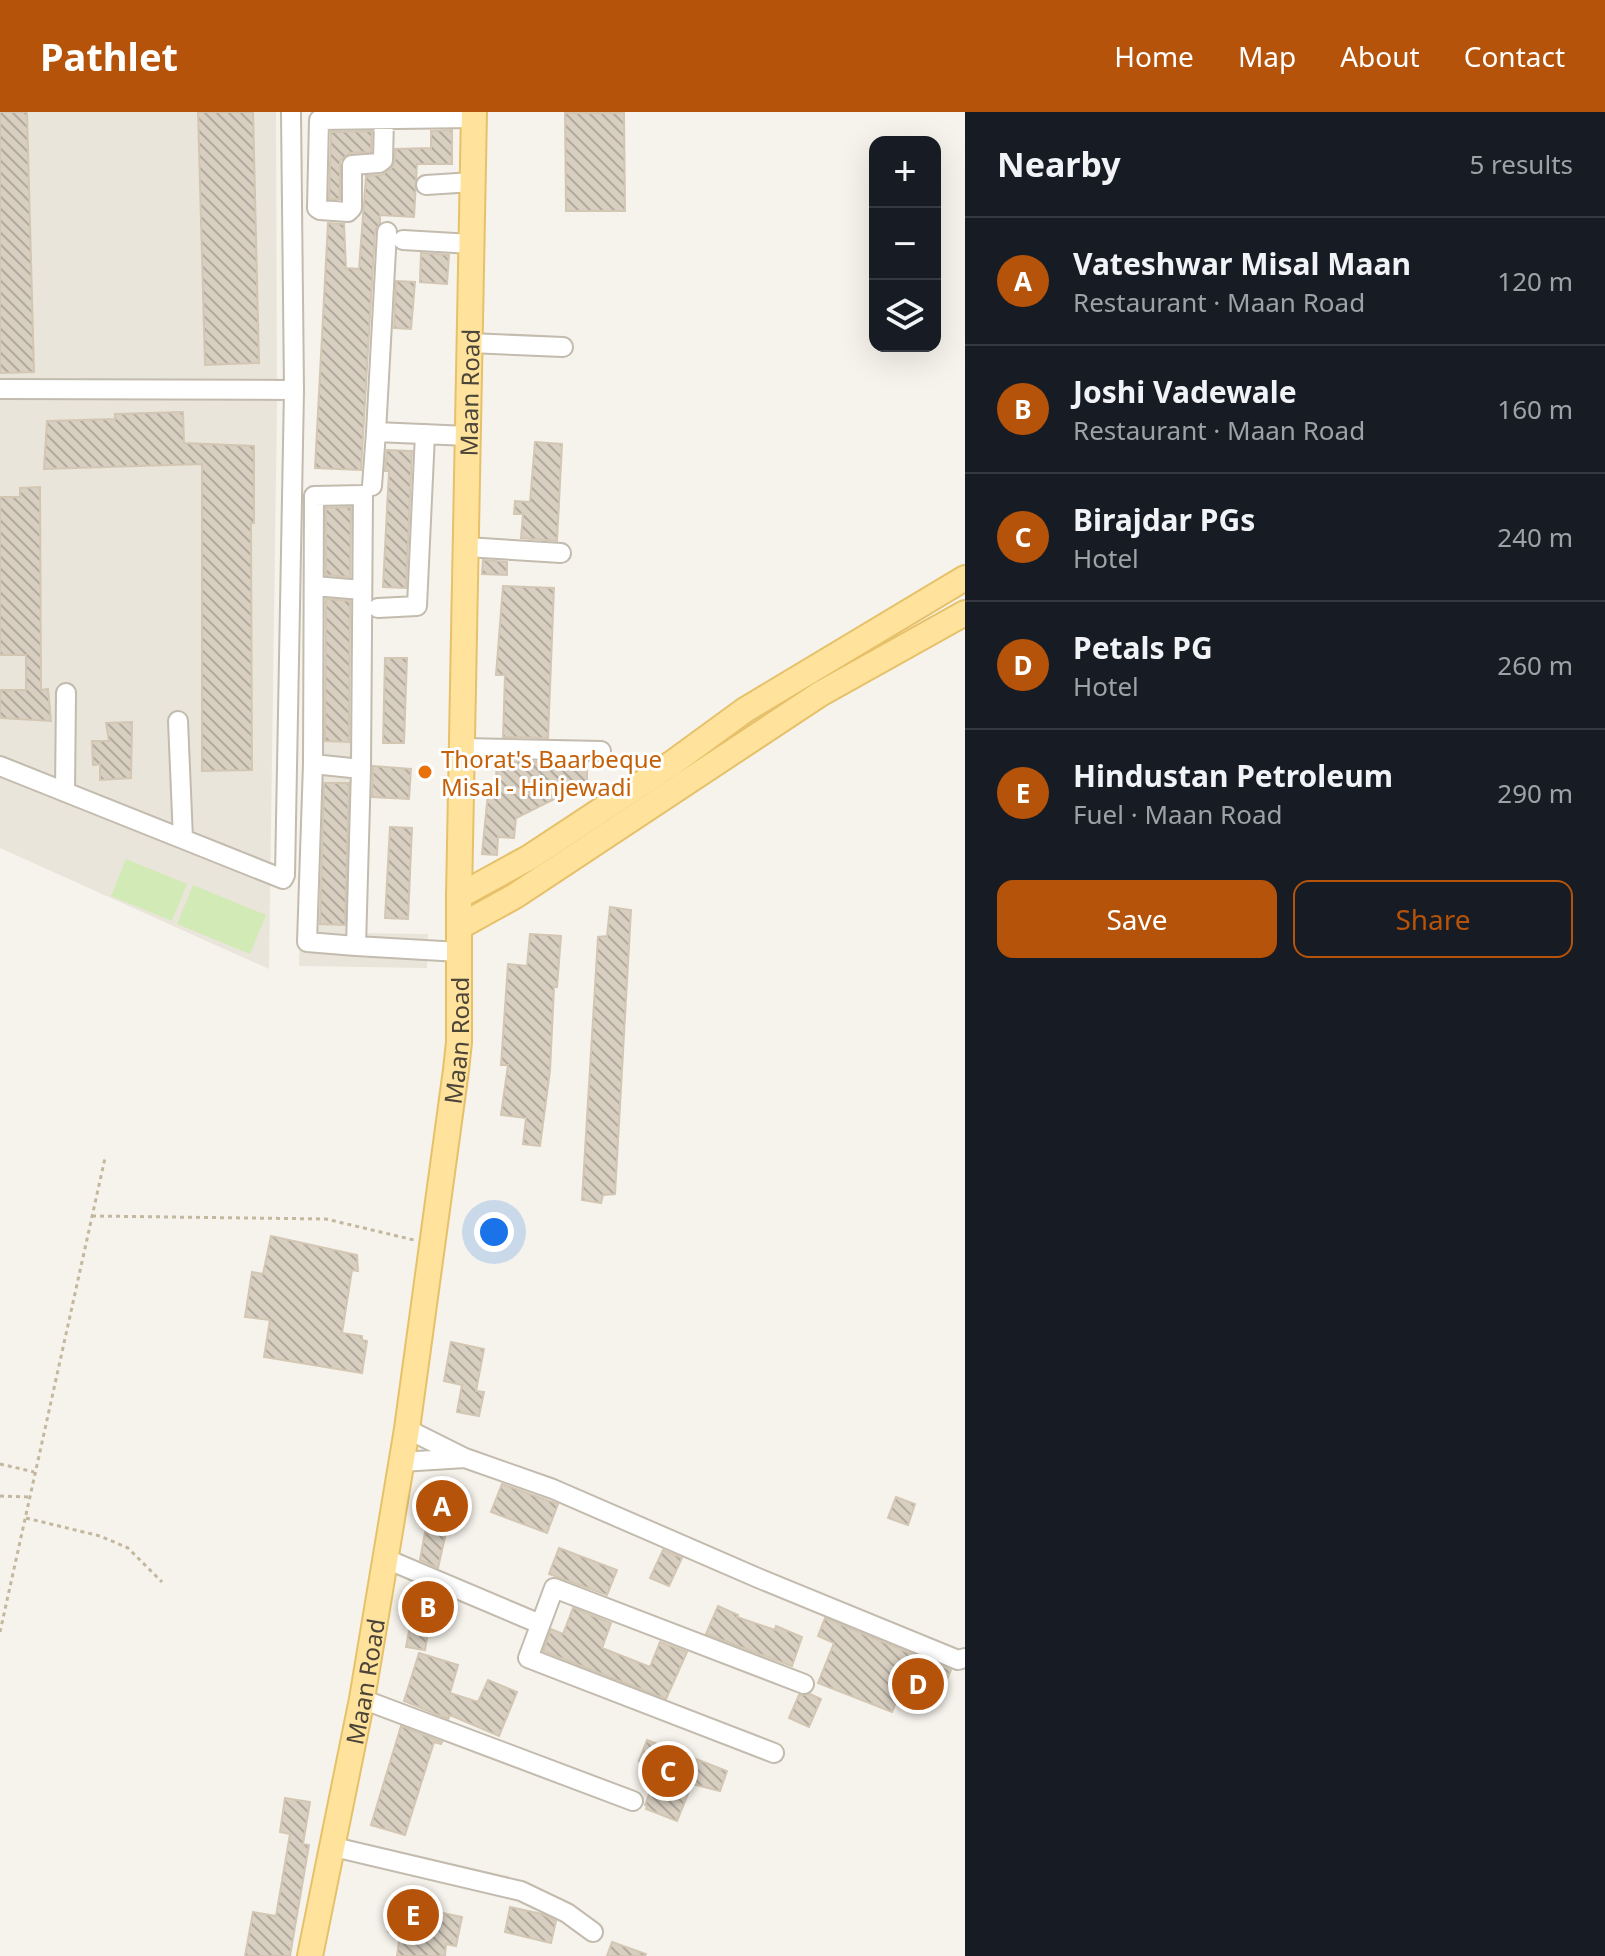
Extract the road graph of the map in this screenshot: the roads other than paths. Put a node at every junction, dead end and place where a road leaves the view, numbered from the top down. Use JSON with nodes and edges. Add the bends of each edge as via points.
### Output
{"nodes":[{"id":1,"x":291,"y":112,"type":"edge"},
{"id":2,"x":474,"y":115,"type":"edge"},
{"id":3,"x":384,"y":118,"type":"junction"},
{"id":4,"x":473,"y":182,"type":"junction"},
{"id":5,"x":426,"y":185,"type":"dead end"},
{"id":6,"x":472,"y":244,"type":"junction"},
{"id":7,"x":470,"y":343,"type":"junction"},
{"id":8,"x":563,"y":347,"type":"dead end"},
{"id":9,"x":0,"y":389,"type":"edge"},
{"id":10,"x":294,"y":390,"type":"junction"},
{"id":11,"x":376,"y":432,"type":"junction"},
{"id":12,"x":425,"y":434,"type":"junction"},
{"id":13,"x":468,"y":436,"type":"junction"},
{"id":14,"x":372,"y":486,"type":"dead end"},
{"id":15,"x":466,"y":547,"type":"junction"},
{"id":16,"x":561,"y":553,"type":"dead end"},
{"id":17,"x":965,"y":578,"type":"edge"},
{"id":18,"x":314,"y":586,"type":"junction"},
{"id":19,"x":362,"y":590,"type":"junction"},
{"id":20,"x":378,"y":608,"type":"dead end"},
{"id":21,"x":910,"y":611,"type":"junction"},
{"id":22,"x":965,"y":613,"type":"edge"},
{"id":23,"x":921,"y":638,"type":"junction"},
{"id":24,"x":66,"y":693,"type":"dead end"},
{"id":25,"x":769,"y":695,"type":"junction"},
{"id":26,"x":782,"y":719,"type":"junction"},
{"id":27,"x":178,"y":721,"type":"dead end"},
{"id":28,"x":462,"y":748,"type":"junction"},
{"id":29,"x":601,"y":751,"type":"dead end"},
{"id":30,"x":313,"y":764,"type":"junction"},
{"id":31,"x":0,"y":766,"type":"edge"},
{"id":32,"x":361,"y":769,"type":"junction"},
{"id":33,"x":65,"y":792,"type":"junction"},
{"id":34,"x":183,"y":839,"type":"junction"},
{"id":35,"x":459,"y":896,"type":"junction"},
{"id":36,"x":459,"y":940,"type":"junction"},
{"id":37,"x":356,"y":946,"type":"junction"},
{"id":38,"x":407,"y":1429,"type":"junction"},
{"id":39,"x":465,"y":1458,"type":"junction"},
{"id":40,"x":401,"y":1462,"type":"junction"},
{"id":41,"x":384,"y":1558,"type":"junction"},
{"id":42,"x":540,"y":1624,"type":"junction"},
{"id":43,"x":965,"y":1658,"type":"edge"},
{"id":44,"x":804,"y":1684,"type":"dead end"},
{"id":45,"x":362,"y":1699,"type":"junction"},
{"id":46,"x":774,"y":1753,"type":"dead end"},
{"id":47,"x":633,"y":1801,"type":"dead end"},
{"id":48,"x":334,"y":1847,"type":"junction"},
{"id":49,"x":593,"y":1932,"type":"dead end"},
{"id":50,"x":310,"y":1956,"type":"edge"}],
"edges":[{"from":1,"to":10,"type":"street"},
{"from":2,"to":3,"type":"street"},
{"from":2,"to":4,"type":"main road","name":"Maan Road"},
{"from":3,"to":3,"type":"street","via":[[319,120],[317,208],[352,208],[352,165],[383,160]]},
{"from":4,"to":5,"type":"street"},
{"from":4,"to":6,"type":"main road","name":"Maan Road"},
{"from":6,"to":7,"type":"main road","name":"Maan Road"},
{"from":6,"to":11,"type":"street","via":[[395,236]]},
{"from":7,"to":8,"type":"street"},
{"from":7,"to":13,"type":"main road","name":"Maan Road"},
{"from":9,"to":10,"type":"street"},
{"from":10,"to":34,"type":"street","via":[[285,875],[283,879]]},
{"from":11,"to":12,"type":"street"},
{"from":11,"to":14,"type":"street"},
{"from":12,"to":13,"type":"street"},
{"from":12,"to":20,"type":"street","via":[[417,606]]},
{"from":13,"to":15,"type":"main road","name":"Maan Road"},
{"from":15,"to":16,"type":"street"},
{"from":15,"to":28,"type":"main road","name":"Maan Road"},
{"from":17,"to":21,"type":"main road"},
{"from":18,"to":19,"type":"street"},
{"from":18,"to":19,"type":"street","via":[[314,496],[363,495]]},
{"from":18,"to":30,"type":"street"},
{"from":19,"to":32,"type":"street"},
{"from":21,"to":23,"type":"main road"},
{"from":21,"to":25,"type":"main road"},
{"from":22,"to":23,"type":"main road"},
{"from":23,"to":26,"type":"main road"},
{"from":24,"to":33,"type":"street"},
{"from":25,"to":26,"type":"main road"},
{"from":25,"to":35,"type":"main road","via":[[530,857]]},
{"from":26,"to":36,"type":"main road","via":[[515,896]]},
{"from":27,"to":34,"type":"street"},
{"from":28,"to":29,"type":"street"},
{"from":28,"to":35,"type":"main road","name":"Maan Road"},
{"from":30,"to":32,"type":"street"},
{"from":30,"to":37,"type":"street","via":[[307,942]]},
{"from":31,"to":33,"type":"street"},
{"from":32,"to":37,"type":"street"},
{"from":33,"to":34,"type":"street"},
{"from":35,"to":36,"type":"main road","name":"Maan Road"},
{"from":36,"to":37,"type":"street"},
{"from":36,"to":38,"type":"main road","name":"Maan Road","via":[[459,1042]]},
{"from":38,"to":39,"type":"street"},
{"from":38,"to":40,"type":"main road","name":"Maan Road"},
{"from":39,"to":40,"type":"street"},
{"from":39,"to":43,"type":"street","via":[[553,1489],[958,1660]]},
{"from":40,"to":41,"type":"main road","name":"Maan Road"},
{"from":41,"to":42,"type":"street"},
{"from":41,"to":45,"type":"main road","name":"Maan Road"},
{"from":42,"to":44,"type":"street","via":[[554,1588]]},
{"from":42,"to":46,"type":"street","via":[[528,1658]]},
{"from":45,"to":47,"type":"street"},
{"from":45,"to":48,"type":"main road","name":"Maan Road"},
{"from":48,"to":49,"type":"street","via":[[521,1891]]},
{"from":48,"to":50,"type":"main road","name":"Maan Road"}]}
